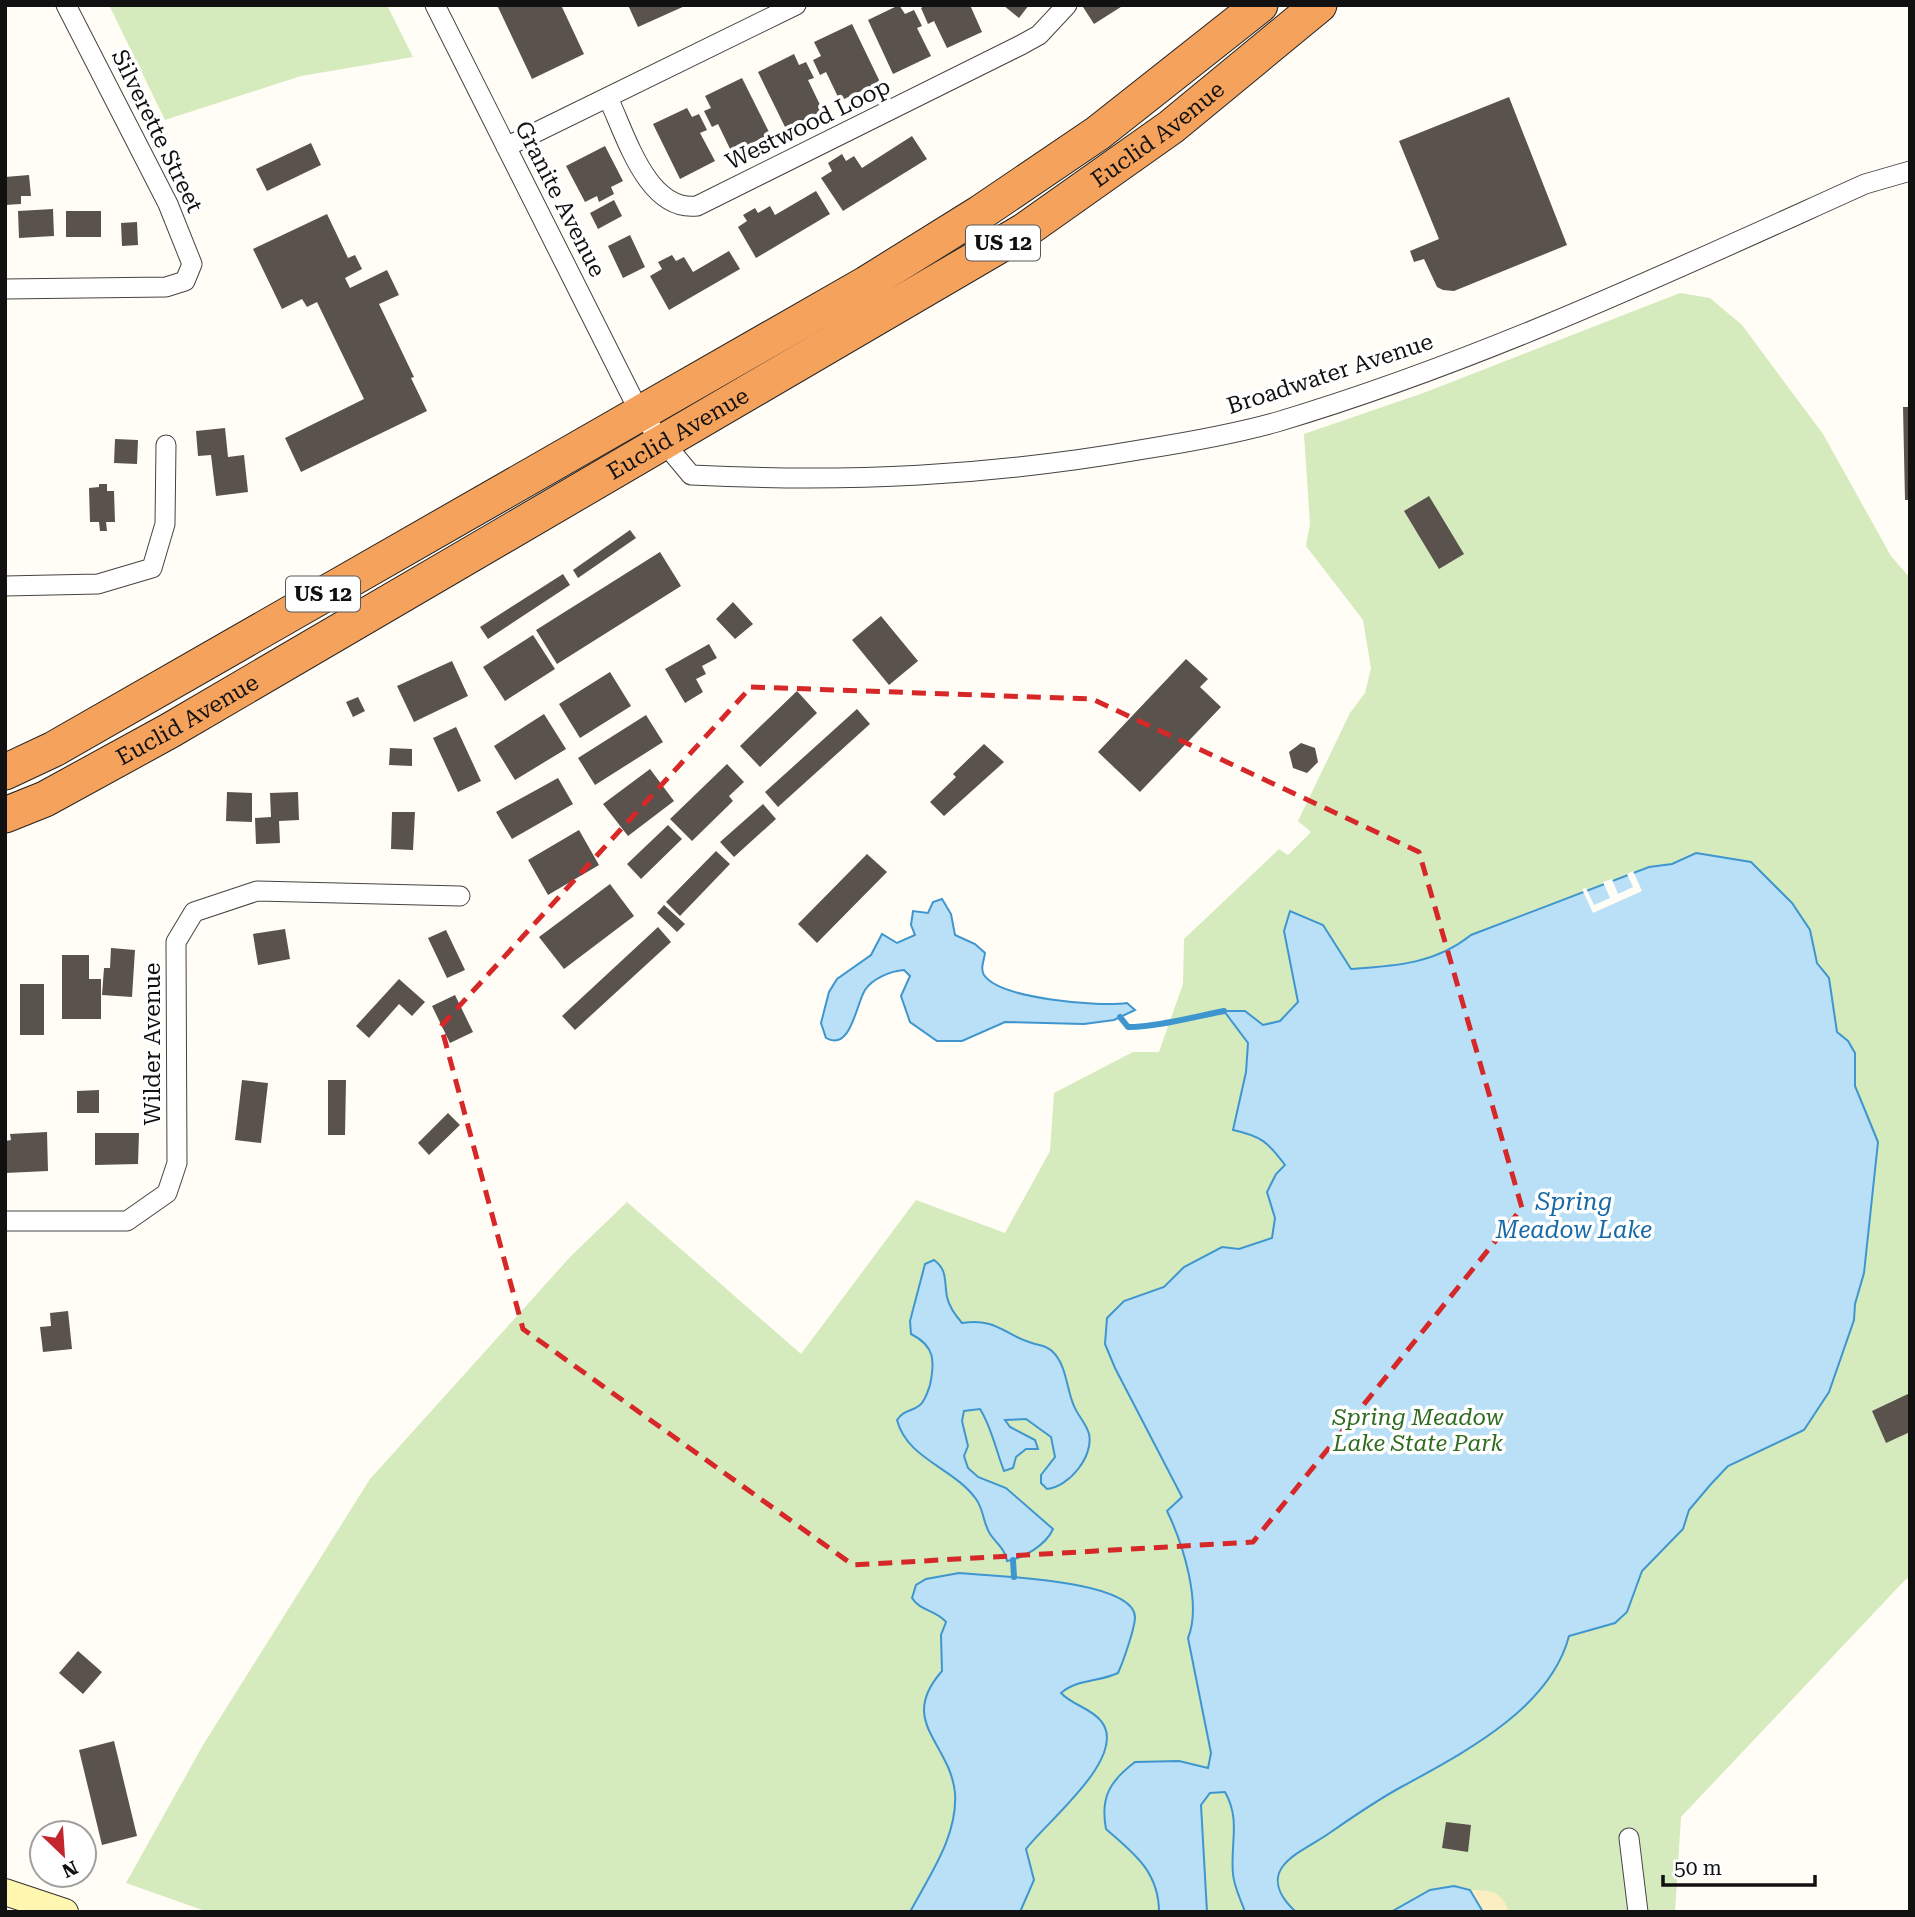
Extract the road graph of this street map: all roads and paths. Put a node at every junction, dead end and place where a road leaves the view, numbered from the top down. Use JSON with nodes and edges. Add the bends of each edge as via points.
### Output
{"nodes":[{"id":1,"x":66,"y":5,"type":"edge"},
{"id":2,"x":435,"y":5,"type":"edge"},
{"id":3,"x":796,"y":5,"type":"edge"},
{"id":4,"x":1067,"y":5,"type":"edge"},
{"id":5,"x":1260,"y":5,"type":"edge"},
{"id":6,"x":1319,"y":5,"type":"edge"},
{"id":7,"x":608,"y":98,"type":"junction"},
{"id":8,"x":506,"y":147,"type":"junction"},
{"id":9,"x":1910,"y":171,"type":"edge"},
{"id":10,"x":5,"y":289,"type":"edge"},
{"id":11,"x":641,"y":415,"type":"junction"},
{"id":12,"x":661,"y":443,"type":"junction"},
{"id":13,"x":166,"y":445,"type":"dead end"},
{"id":14,"x":5,"y":586,"type":"edge"},
{"id":15,"x":146,"y":696,"type":"junction"},
{"id":16,"x":169,"y":731,"type":"junction"},
{"id":17,"x":5,"y":772,"type":"edge"},
{"id":18,"x":5,"y":816,"type":"edge"},
{"id":19,"x":460,"y":897,"type":"dead end"},
{"id":20,"x":5,"y":1221,"type":"edge"},
{"id":21,"x":1629,"y":1838,"type":"dead end"},
{"id":22,"x":5,"y":1892,"type":"edge"},
{"id":23,"x":65,"y":1912,"type":"edge"},
{"id":24,"x":1638,"y":1912,"type":"edge"}],
"edges":[{"from":1,"to":10,"type":"street","name":"Silverette Street","via":[[168,204],[192,264],[185,281],[166,287]]},
{"from":2,"to":8,"type":"street","name":"Granite Avenue"},
{"from":3,"to":7,"type":"street"},
{"from":4,"to":7,"type":"street","name":"Westwood Loop","via":[[1039,35],[1021,45],[697,206],[675,206],[657,193]]},
{"from":5,"to":11,"type":"highway","name":"Euclid Avenue","number":"US 12","via":[[1098,134],[980,213]]},
{"from":6,"to":12,"type":"highway","name":"Euclid Avenue","number":"US 12","via":[[1171,127],[1024,231]]},
{"from":7,"to":8,"type":"street"},
{"from":8,"to":11,"type":"street","name":"Granite Avenue"},
{"from":9,"to":12,"type":"street","name":"Broadwater Avenue","via":[[1865,184],[1552,325],[1287,418],[1184,443],[1034,467],[857,479],[691,475]]},
{"from":11,"to":12,"type":"street","name":"Granite Avenue"},
{"from":11,"to":15,"type":"highway","name":"Euclid Avenue","number":"US 12"},
{"from":12,"to":16,"type":"highway","name":"Euclid Avenue","number":"US 12"},
{"from":13,"to":14,"type":"street","via":[[165,524],[152,568],[99,584]]},
{"from":15,"to":16,"type":"highway"},
{"from":15,"to":17,"type":"highway","name":"Euclid Avenue","number":"US 12"},
{"from":16,"to":18,"type":"highway","name":"Euclid Avenue","number":"US 12"},
{"from":19,"to":20,"type":"street","name":"Wilder Avenue","via":[[257,891],[194,912],[176,942],[177,1163],[167,1192],[127,1221]]},
{"from":21,"to":24,"type":"street"},
{"from":22,"to":23,"type":"street"}]}
